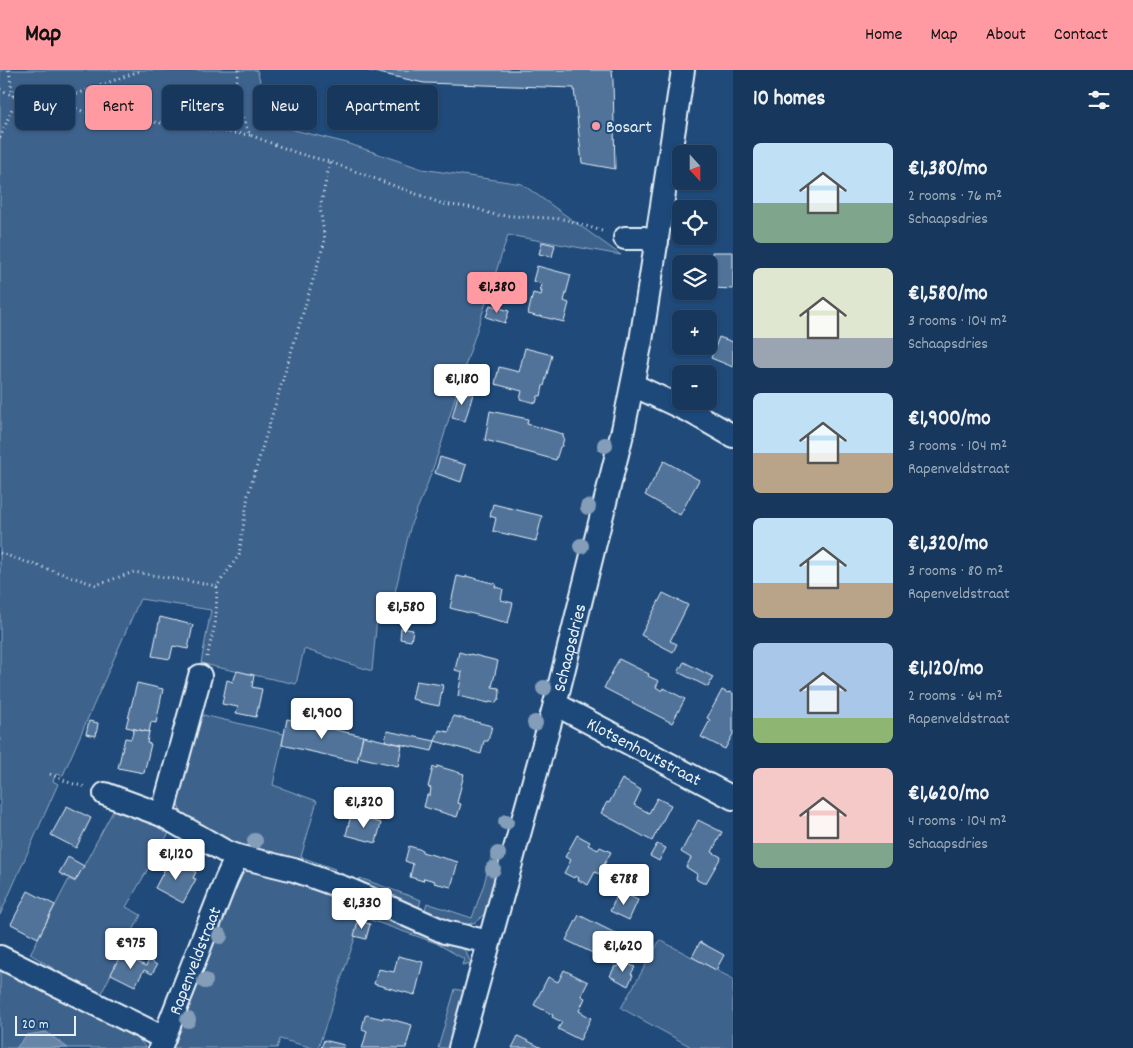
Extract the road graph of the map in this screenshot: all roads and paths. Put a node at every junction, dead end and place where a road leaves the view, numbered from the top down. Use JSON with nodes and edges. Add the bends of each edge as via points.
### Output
{"nodes":[{"id":1,"x":9,"y":70,"type":"edge"},
{"id":2,"x":142,"y":70,"type":"edge"},
{"id":3,"x":239,"y":70,"type":"edge"},
{"id":4,"x":683,"y":70,"type":"edge"},
{"id":5,"x":0,"y":89,"type":"edge"},
{"id":6,"x":75,"y":95,"type":"edge"},
{"id":7,"x":13,"y":96,"type":"joint"},
{"id":8,"x":15,"y":108,"type":"edge"},
{"id":9,"x":75,"y":108,"type":"edge"},
{"id":10,"x":250,"y":135,"type":"junction"},
{"id":11,"x":0,"y":138,"type":"edge"},
{"id":12,"x":330,"y":162,"type":"junction"},
{"id":13,"x":625,"y":238,"type":"joint"},
{"id":14,"x":657,"y":242,"type":"junction"},
{"id":15,"x":633,"y":385,"type":"junction"},
{"id":16,"x":733,"y":436,"type":"edge"},
{"id":17,"x":0,"y":553,"type":"edge"},
{"id":18,"x":217,"y":586,"type":"junction"},
{"id":19,"x":200,"y":676,"type":"joint"},
{"id":20,"x":555,"y":704,"type":"junction"},
{"id":21,"x":50,"y":774,"type":"dead end"},
{"id":22,"x":105,"y":794,"type":"joint"},
{"id":23,"x":733,"y":798,"type":"edge"},
{"id":24,"x":162,"y":815,"type":"junction"},
{"id":25,"x":237,"y":856,"type":"junction"},
{"id":26,"x":489,"y":942,"type":"junction"},
{"id":27,"x":0,"y":957,"type":"edge"},
{"id":28,"x":162,"y":1043,"type":"edge"},
{"id":29,"x":460,"y":1048,"type":"edge"}],
"edges":[{"from":1,"to":7,"type":"path"},
{"from":2,"to":6,"type":"path"},
{"from":3,"to":10,"type":"path","via":[[234,97]]},
{"from":4,"to":14,"type":"street","name":"Schaapsdries"},
{"from":5,"to":7,"type":"path"},
{"from":8,"to":11,"type":"path"},
{"from":9,"to":10,"type":"path","via":[[87,113]]},
{"from":10,"to":12,"type":"path"},
{"from":12,"to":13,"type":"path","via":[[443,204],[495,214],[564,219]]},
{"from":12,"to":18,"type":"path","via":[[320,208],[325,240],[248,496],[239,555]]},
{"from":13,"to":14,"type":"street"},
{"from":14,"to":15,"type":"street","name":"Schaapsdries"},
{"from":15,"to":16,"type":"street"},
{"from":15,"to":20,"type":"street","name":"Schaapsdries"},
{"from":17,"to":18,"type":"path","via":[[96,586],[134,572]]},
{"from":18,"to":19,"type":"path","via":[[216,620]]},
{"from":19,"to":24,"type":"street"},
{"from":20,"to":23,"type":"street","name":"Klotsenhoutstraat"},
{"from":20,"to":26,"type":"street","name":"Schaapsdries"},
{"from":21,"to":22,"type":"path"},
{"from":22,"to":24,"type":"street"},
{"from":24,"to":25,"type":"street"},
{"from":25,"to":26,"type":"street","via":[[294,870],[350,890],[445,932]]},
{"from":25,"to":28,"type":"street","name":"Rapenveldstraat"},
{"from":26,"to":29,"type":"street","name":"Schaapsdries"},
{"from":27,"to":28,"type":"street","name":"Rapenveldstraat"}]}
